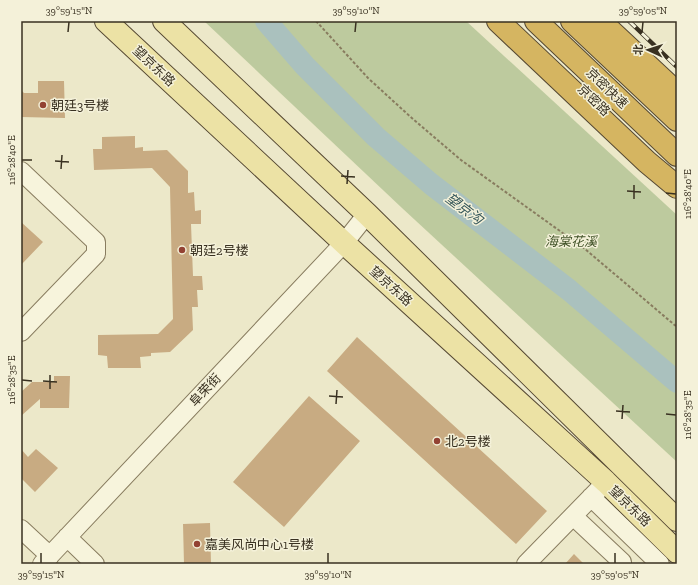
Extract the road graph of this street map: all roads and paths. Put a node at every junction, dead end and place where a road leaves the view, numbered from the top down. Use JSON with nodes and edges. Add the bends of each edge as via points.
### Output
{"nodes":[{"id":1,"x":106,"y":21,"type":"edge"},
{"id":2,"x":164,"y":21,"type":"edge"},
{"id":3,"x":316,"y":21,"type":"edge"},
{"id":4,"x":498,"y":21,"type":"edge"},
{"id":5,"x":511,"y":21,"type":"edge"},
{"id":6,"x":536,"y":21,"type":"edge"},
{"id":7,"x":572,"y":21,"type":"edge"},
{"id":8,"x":589,"y":21,"type":"edge"},
{"id":9,"x":600,"y":21,"type":"edge"},
{"id":10,"x":677,"y":93,"type":"edge"},
{"id":11,"x":677,"y":104,"type":"edge"},
{"id":12,"x":677,"y":120,"type":"edge"},
{"id":13,"x":677,"y":155,"type":"edge"},
{"id":14,"x":21,"y":172,"type":"edge"},
{"id":15,"x":677,"y":180,"type":"edge"},
{"id":16,"x":677,"y":187,"type":"edge"},
{"id":17,"x":367,"y":214,"type":"junction"},
{"id":18,"x":344,"y":243,"type":"junction"},
{"id":19,"x":677,"y":327,"type":"edge"},
{"id":20,"x":21,"y":332,"type":"edge"},
{"id":21,"x":599,"y":489,"type":"junction"},
{"id":22,"x":573,"y":516,"type":"junction"},
{"id":23,"x":677,"y":520,"type":"edge"},
{"id":24,"x":21,"y":529,"type":"edge"},
{"id":25,"x":67,"y":537,"type":"junction"},
{"id":26,"x":677,"y":552,"type":"edge"},
{"id":27,"x":46,"y":560,"type":"edge"},
{"id":28,"x":95,"y":564,"type":"edge"},
{"id":29,"x":526,"y":564,"type":"edge"},
{"id":30,"x":622,"y":564,"type":"edge"},
{"id":31,"x":660,"y":564,"type":"edge"}],
"edges":[{"from":1,"to":18,"type":"main road","name":"望京东路"},
{"from":2,"to":17,"type":"main road","name":"望京东路"},
{"from":3,"to":19,"type":"path","via":[[368,78],[449,150],[585,249]]},
{"from":4,"to":16,"type":"highway","via":[[647,162]]},
{"from":5,"to":15,"type":"main road","name":"京密路"},
{"from":6,"to":13,"type":"highway","name":"京密快速"},
{"from":7,"to":12,"type":"highway","name":"京密快速"},
{"from":8,"to":11,"type":"main road"},
{"from":9,"to":10,"type":"highway"},
{"from":14,"to":20,"type":"street","via":[[96,242],[96,254]]},
{"from":17,"to":18,"type":"street","name":"阜荣街"},
{"from":17,"to":23,"type":"main road","name":"望京东路"},
{"from":18,"to":21,"type":"main road","name":"望京东路"},
{"from":18,"to":25,"type":"street","name":"阜荣街"},
{"from":21,"to":22,"type":"street"},
{"from":21,"to":26,"type":"main road","name":"望京东路"},
{"from":21,"to":31,"type":"street"},
{"from":22,"to":29,"type":"street"},
{"from":22,"to":30,"type":"street"},
{"from":24,"to":27,"type":"street"},
{"from":25,"to":27,"type":"street","name":"阜荣街"},
{"from":25,"to":28,"type":"street"}]}
